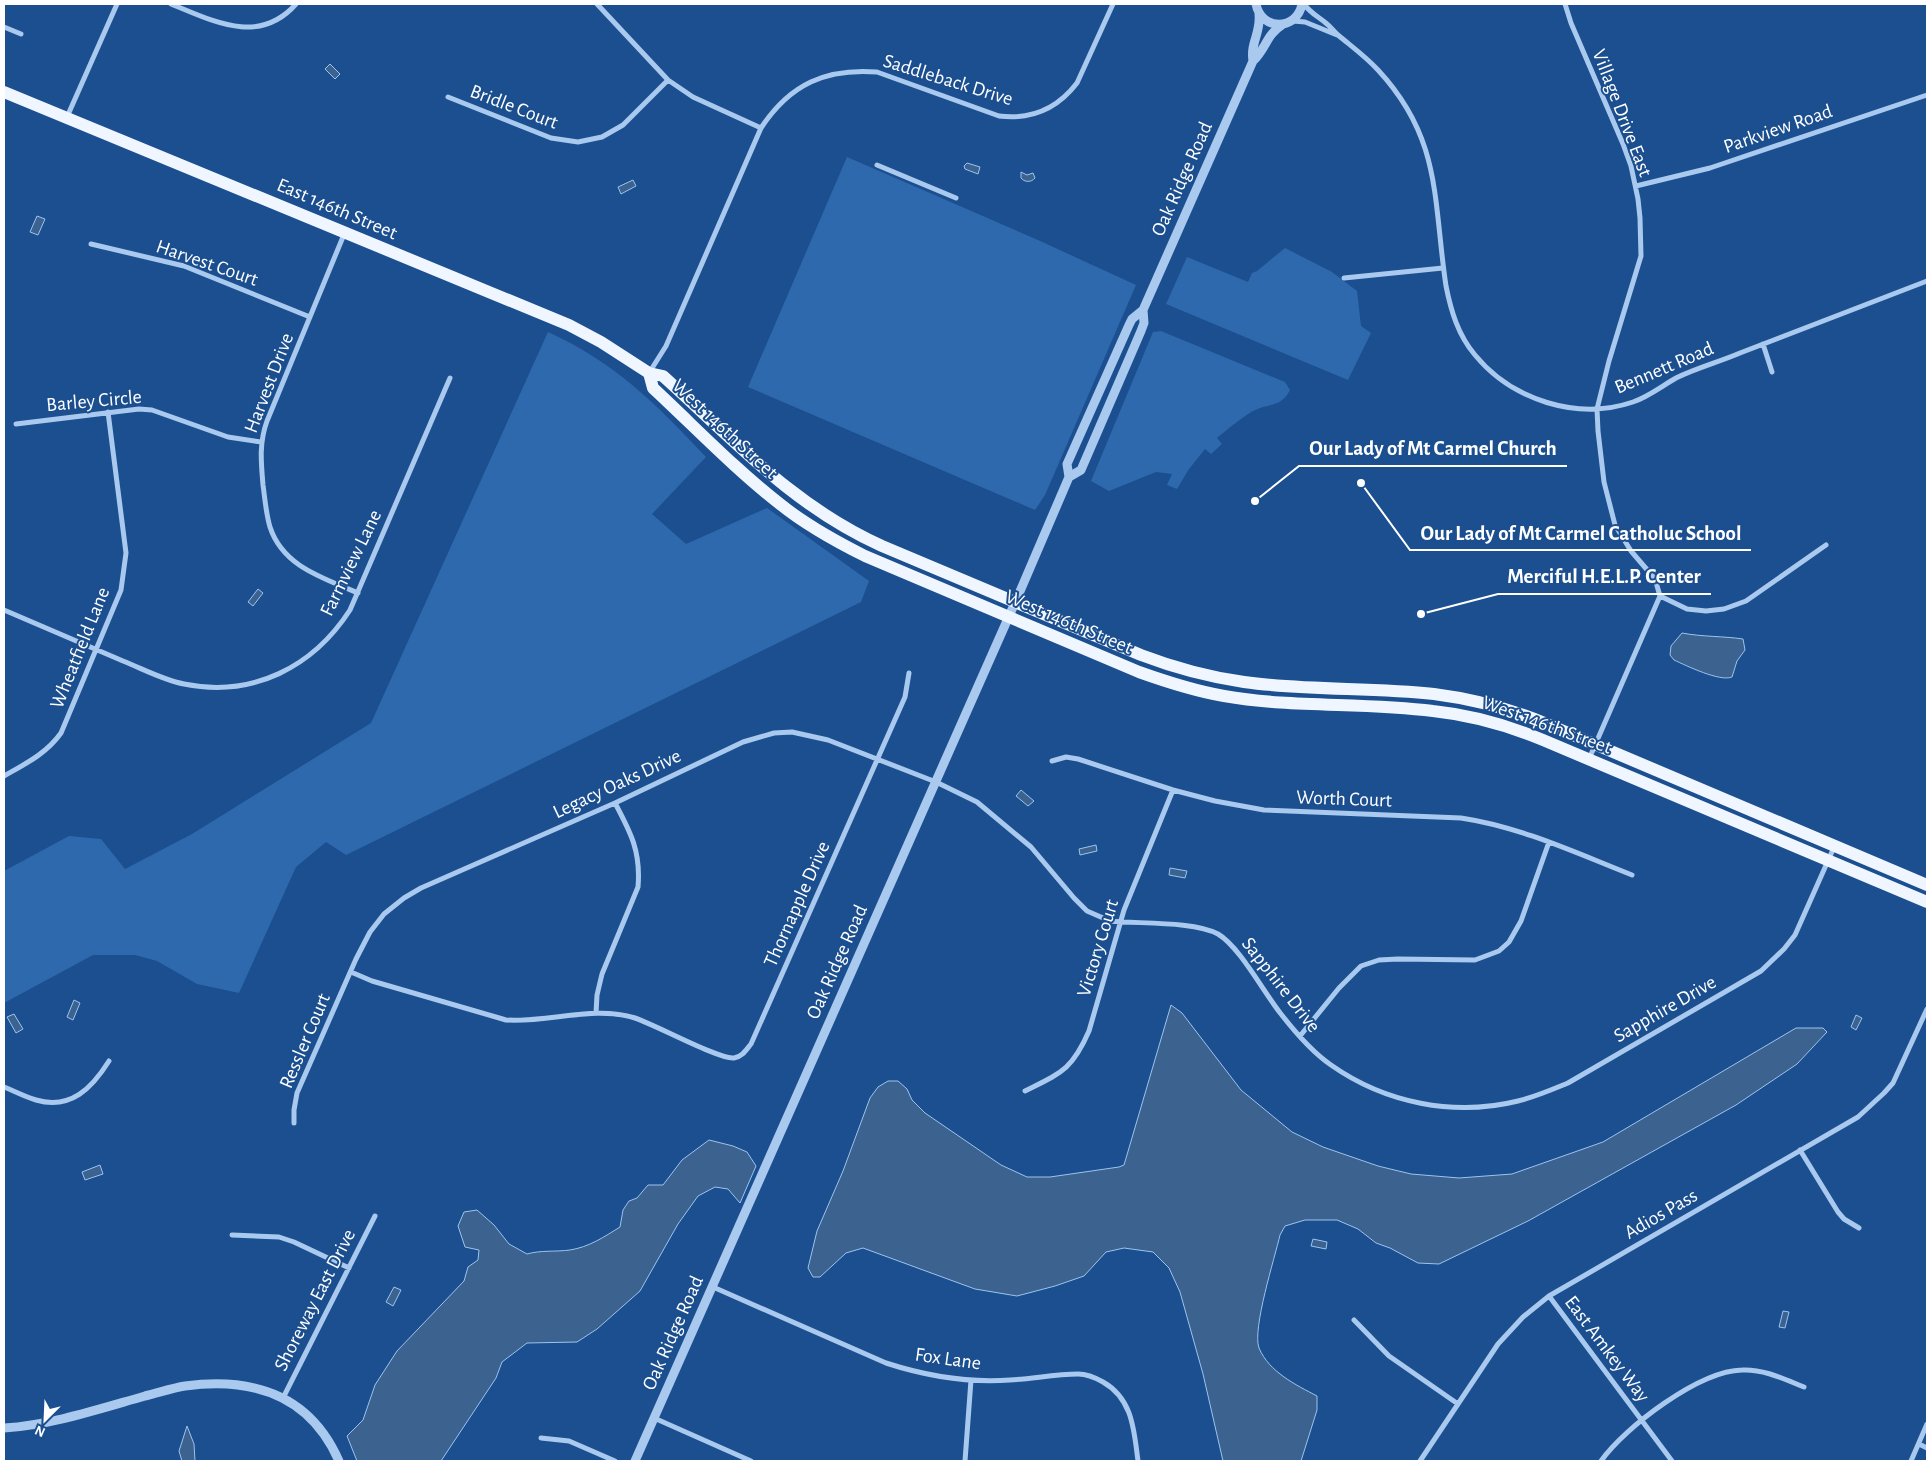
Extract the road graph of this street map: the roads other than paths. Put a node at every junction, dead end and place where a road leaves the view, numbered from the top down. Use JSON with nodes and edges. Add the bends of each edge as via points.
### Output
{"nodes":[{"id":1,"x":116,"y":4,"type":"edge"},
{"id":2,"x":171,"y":4,"type":"edge"},
{"id":3,"x":296,"y":4,"type":"edge"},
{"id":4,"x":597,"y":4,"type":"edge"},
{"id":5,"x":1113,"y":4,"type":"edge"},
{"id":6,"x":1303,"y":4,"type":"edge"},
{"id":7,"x":1564,"y":4,"type":"edge"},
{"id":8,"x":1256,"y":7,"type":"edge"},
{"id":9,"x":1293,"y":21,"type":"junction"},
{"id":10,"x":1282,"y":25,"type":"junction"},
{"id":11,"x":4,"y":27,"type":"edge"},
{"id":12,"x":21,"y":34,"type":"dead end"},
{"id":13,"x":1338,"y":35,"type":"junction"},
{"id":14,"x":1252,"y":60,"type":"junction"},
{"id":15,"x":668,"y":80,"type":"junction"},
{"id":16,"x":4,"y":92,"type":"edge"},
{"id":17,"x":1927,"y":95,"type":"edge"},
{"id":18,"x":448,"y":97,"type":"dead end"},
{"id":19,"x":67,"y":118,"type":"junction"},
{"id":20,"x":761,"y":128,"type":"junction"},
{"id":21,"x":876,"y":165,"type":"dead end"},
{"id":22,"x":1636,"y":186,"type":"junction"},
{"id":23,"x":956,"y":198,"type":"dead end"},
{"id":24,"x":345,"y":232,"type":"junction"},
{"id":25,"x":91,"y":244,"type":"dead end"},
{"id":26,"x":1443,"y":268,"type":"junction"},
{"id":27,"x":1344,"y":278,"type":"dead end"},
{"id":28,"x":1927,"y":280,"type":"edge"},
{"id":29,"x":1143,"y":310,"type":"junction"},
{"id":30,"x":310,"y":317,"type":"junction"},
{"id":31,"x":1763,"y":344,"type":"junction"},
{"id":32,"x":1772,"y":372,"type":"dead end"},
{"id":33,"x":648,"y":374,"type":"junction"},
{"id":34,"x":450,"y":378,"type":"dead end"},
{"id":35,"x":1597,"y":409,"type":"junction"},
{"id":36,"x":108,"y":412,"type":"junction"},
{"id":37,"x":16,"y":424,"type":"dead end"},
{"id":38,"x":261,"y":442,"type":"junction"},
{"id":39,"x":1069,"y":477,"type":"junction"},
{"id":40,"x":1826,"y":545,"type":"dead end"},
{"id":41,"x":358,"y":593,"type":"junction"},
{"id":42,"x":1660,"y":596,"type":"junction"},
{"id":43,"x":1015,"y":602,"type":"junction"},
{"id":44,"x":4,"y":610,"type":"edge"},
{"id":45,"x":1008,"y":616,"type":"junction"},
{"id":46,"x":97,"y":650,"type":"junction"},
{"id":47,"x":909,"y":673,"type":"dead end"},
{"id":48,"x":1595,"y":744,"type":"junction"},
{"id":49,"x":877,"y":759,"type":"junction"},
{"id":50,"x":1589,"y":759,"type":"junction"},
{"id":51,"x":1052,"y":761,"type":"dead end"},
{"id":52,"x":4,"y":776,"type":"edge"},
{"id":53,"x":936,"y":782,"type":"junction"},
{"id":54,"x":1173,"y":790,"type":"junction"},
{"id":55,"x":615,"y":803,"type":"junction"},
{"id":56,"x":1549,"y":842,"type":"junction"},
{"id":57,"x":1835,"y":845,"type":"junction"},
{"id":58,"x":1829,"y":860,"type":"junction"},
{"id":59,"x":1632,"y":875,"type":"dead end"},
{"id":60,"x":1927,"y":885,"type":"edge"},
{"id":61,"x":1927,"y":902,"type":"edge"},
{"id":62,"x":1120,"y":922,"type":"junction"},
{"id":63,"x":351,"y":972,"type":"junction"},
{"id":64,"x":1927,"y":1009,"type":"edge"},
{"id":65,"x":596,"y":1013,"type":"junction"},
{"id":66,"x":1300,"y":1036,"type":"junction"},
{"id":67,"x":109,"y":1061,"type":"dead end"},
{"id":68,"x":4,"y":1087,"type":"edge"},
{"id":69,"x":1025,"y":1091,"type":"dead end"},
{"id":70,"x":294,"y":1123,"type":"dead end"},
{"id":71,"x":1800,"y":1150,"type":"junction"},
{"id":72,"x":375,"y":1216,"type":"dead end"},
{"id":73,"x":1859,"y":1228,"type":"dead end"},
{"id":74,"x":232,"y":1235,"type":"dead end"},
{"id":75,"x":349,"y":1268,"type":"junction"},
{"id":76,"x":713,"y":1287,"type":"junction"},
{"id":77,"x":1549,"y":1296,"type":"junction"},
{"id":78,"x":1354,"y":1320,"type":"dead end"},
{"id":79,"x":971,"y":1380,"type":"junction"},
{"id":80,"x":1804,"y":1387,"type":"dead end"},
{"id":81,"x":283,"y":1398,"type":"junction"},
{"id":82,"x":1458,"y":1404,"type":"junction"},
{"id":83,"x":654,"y":1418,"type":"junction"},
{"id":84,"x":1641,"y":1420,"type":"junction"},
{"id":85,"x":1927,"y":1424,"type":"edge"},
{"id":86,"x":4,"y":1428,"type":"edge"},
{"id":87,"x":541,"y":1438,"type":"dead end"},
{"id":88,"x":1918,"y":1444,"type":"junction"},
{"id":89,"x":1927,"y":1448,"type":"edge"},
{"id":90,"x":339,"y":1461,"type":"edge"},
{"id":91,"x":615,"y":1461,"type":"edge"},
{"id":92,"x":635,"y":1461,"type":"edge"},
{"id":93,"x":751,"y":1461,"type":"edge"},
{"id":94,"x":965,"y":1461,"type":"edge"},
{"id":95,"x":1138,"y":1461,"type":"edge"},
{"id":96,"x":1420,"y":1461,"type":"edge"},
{"id":97,"x":1601,"y":1461,"type":"edge"},
{"id":98,"x":1672,"y":1461,"type":"edge"},
{"id":99,"x":1911,"y":1461,"type":"edge"}],
"edges":[{"from":1,"to":19,"type":"street"},
{"from":2,"to":3,"type":"street","via":[[237,28],[275,21]]},
{"from":4,"to":15,"type":"street"},
{"from":5,"to":20,"type":"street","name":"Saddleback Drive","via":[[1077,83],[1062,100],[1045,111],[1024,117],[999,116],[900,79],[859,71],[828,75],[801,86],[781,103]]},
{"from":6,"to":9,"type":"street"},
{"from":6,"to":13,"type":"street","name":"Bennett Road"},
{"from":7,"to":22,"type":"street","name":"Village Drive East"},
{"from":8,"to":10,"type":"street","via":[[1269,23]]},
{"from":8,"to":14,"type":"street","name":"Oak Ridge Road","via":[[1260,27],[1252,46]]},
{"from":9,"to":10,"type":"street"},
{"from":9,"to":13,"type":"street","name":"Bennett Road","via":[[1308,23]]},
{"from":10,"to":14,"type":"street","name":"Oak Ridge Road","via":[[1270,35]]},
{"from":11,"to":12,"type":"street"},
{"from":13,"to":26,"type":"street","name":"Bennett Road","via":[[1354,46],[1388,81],[1418,129],[1436,188]]},
{"from":14,"to":29,"type":"street","name":"Oak Ridge Road"},
{"from":15,"to":18,"type":"street","name":"Bridle Court","via":[[624,126],[602,137],[578,142],[551,138]]},
{"from":15,"to":20,"type":"street","via":[[694,97]]},
{"from":16,"to":19,"type":"main road","name":"East 146th Street"},
{"from":17,"to":22,"type":"street","name":"Parkview Road","via":[[1710,168]]},
{"from":19,"to":24,"type":"main road","name":"East 146th Street"},
{"from":20,"to":33,"type":"street","name":"Saddleback Drive","via":[[666,346]]},
{"from":21,"to":23,"type":"street"},
{"from":22,"to":35,"type":"street","name":"Village Drive East","via":[[1641,256]]},
{"from":24,"to":30,"type":"street","name":"Harvest Drive"},
{"from":24,"to":33,"type":"main road","name":"East 146th Street","via":[[569,325]]},
{"from":25,"to":30,"type":"street","name":"Harvest Court","via":[[184,266]]},
{"from":26,"to":27,"type":"street"},
{"from":26,"to":35,"type":"street","name":"Bennett Road","via":[[1457,325],[1474,355],[1490,371],[1513,389],[1540,401]]},
{"from":28,"to":31,"type":"street","name":"Bennett Road"},
{"from":29,"to":39,"type":"street","name":"Oak Ridge Road","via":[[1129,325],[1067,464]]},
{"from":29,"to":39,"type":"street","name":"Oak Ridge Road","via":[[1141,331],[1085,461],[1081,470]]},
{"from":30,"to":38,"type":"street","name":"Harvest Drive"},
{"from":31,"to":32,"type":"street"},
{"from":31,"to":35,"type":"street","name":"Bennett Road","via":[[1686,374],[1634,402]]},
{"from":33,"to":43,"type":"main road","name":"West 146th Street","via":[[663,376],[773,477],[828,518],[871,541]]},
{"from":33,"to":45,"type":"main road","name":"West 146th Street","via":[[653,388],[765,492],[807,524],[865,556]]},
{"from":34,"to":41,"type":"street","name":"Farmview Lane"},
{"from":35,"to":42,"type":"street","name":"Village Drive East","via":[[1610,511],[1622,538],[1655,579]]},
{"from":36,"to":37,"type":"street","name":"Barley Circle"},
{"from":36,"to":38,"type":"street","name":"Barley Circle","via":[[152,410],[228,437]]},
{"from":36,"to":46,"type":"street","name":"Wheatfield Lane","via":[[126,553],[121,590]]},
{"from":38,"to":41,"type":"street","name":"Harvest Drive","via":[[267,513],[275,539],[298,566]]},
{"from":39,"to":43,"type":"street","name":"Oak Ridge Road"},
{"from":40,"to":42,"type":"street","via":[[1746,601],[1724,609],[1687,609]]},
{"from":41,"to":46,"type":"street","name":"Farmview Lane","via":[[339,626],[312,654],[272,677],[247,684],[214,687],[182,684]]},
{"from":42,"to":48,"type":"street"},
{"from":43,"to":45,"type":"street","name":"Oak Ridge Road"},
{"from":43,"to":48,"type":"main road","name":"West 146th Street","via":[[1148,658],[1198,674],[1246,682],[1418,693],[1468,700],[1532,718]]},
{"from":44,"to":46,"type":"street","name":"Farmview Lane"},
{"from":45,"to":50,"type":"main road","name":"West 146th Street","via":[[1140,672],[1204,692],[1255,700],[1454,714],[1505,726]]},
{"from":45,"to":53,"type":"street","name":"Oak Ridge Road"},
{"from":46,"to":52,"type":"street","name":"Wheatfield Lane","via":[[54,742],[36,759]]},
{"from":47,"to":49,"type":"street","name":"Thornapple Drive","via":[[905,697]]},
{"from":48,"to":50,"type":"street"},
{"from":48,"to":57,"type":"main road","name":"West 146th Street"},
{"from":49,"to":53,"type":"street","name":"Legacy Oaks Drive"},
{"from":49,"to":55,"type":"street","name":"Legacy Oaks Drive","via":[[810,735],[774,734],[743,742]]},
{"from":49,"to":65,"type":"street","name":"Thornapple Drive","via":[[752,1044],[739,1056],[727,1058],[635,1018],[608,1012]]},
{"from":50,"to":58,"type":"main road","name":"West 146th Street"},
{"from":51,"to":54,"type":"street","name":"Worth Court","via":[[1066,757],[1078,759]]},
{"from":53,"to":62,"type":"street","name":"Sapphire Drive","via":[[977,802],[1031,847],[1088,911]]},
{"from":53,"to":76,"type":"street","name":"Oak Ridge Road"},
{"from":54,"to":56,"type":"street","name":"Worth Court","via":[[1264,810],[1461,818],[1504,826]]},
{"from":54,"to":62,"type":"street","name":"Victory Court"},
{"from":55,"to":63,"type":"street","name":"Legacy Oaks Drive","via":[[404,898],[384,914],[370,932]]},
{"from":55,"to":65,"type":"street","via":[[637,852],[638,887],[602,974]]},
{"from":56,"to":59,"type":"street","name":"Worth Court"},
{"from":56,"to":66,"type":"street","via":[[1521,921],[1509,942],[1499,950],[1475,960],[1398,959],[1361,966]]},
{"from":57,"to":58,"type":"street","name":"Sapphire Drive"},
{"from":57,"to":60,"type":"main road","name":"West 146th Street"},
{"from":58,"to":61,"type":"main road","name":"West 146th Street"},
{"from":58,"to":66,"type":"street","name":"Sapphire Drive","via":[[1794,935],[1761,971],[1568,1083],[1543,1093],[1518,1101],[1471,1107],[1443,1107],[1416,1102],[1390,1095],[1352,1078],[1330,1065]]},
{"from":62,"to":66,"type":"street","name":"Sapphire Drive","via":[[1200,927],[1220,935]]},
{"from":62,"to":69,"type":"street","name":"Victory Court","via":[[1082,1046],[1068,1067]]},
{"from":63,"to":65,"type":"street","via":[[506,1020]]},
{"from":63,"to":70,"type":"street","name":"Ressler Court","via":[[298,1093]]},
{"from":64,"to":71,"type":"street","name":"Adios Pass","via":[[1900,1071],[1884,1093],[1858,1117]]},
{"from":67,"to":68,"type":"street","via":[[86,1091],[64,1101],[36,1100]]},
{"from":71,"to":73,"type":"street","via":[[1838,1212]]},
{"from":71,"to":77,"type":"street","name":"Adios Pass"},
{"from":72,"to":75,"type":"street","name":"Shoreway East Drive"},
{"from":74,"to":75,"type":"street","via":[[294,1242]]},
{"from":75,"to":81,"type":"street","name":"Shoreway East Drive"},
{"from":76,"to":79,"type":"street","name":"Fox Lane","via":[[886,1363],[923,1373]]},
{"from":76,"to":83,"type":"street","name":"Oak Ridge Road"},
{"from":77,"to":82,"type":"street","name":"Adios Pass","via":[[1522,1316],[1498,1344]]},
{"from":77,"to":84,"type":"street","name":"East Amkey Way"},
{"from":78,"to":82,"type":"street","via":[[1388,1356]]},
{"from":79,"to":94,"type":"street"},
{"from":79,"to":95,"type":"street","name":"Fox Lane","via":[[1076,1374],[1098,1379],[1119,1394],[1129,1410]]},
{"from":80,"to":84,"type":"street","via":[[1760,1371],[1730,1371],[1705,1380]]},
{"from":81,"to":86,"type":"street","via":[[230,1384],[183,1386],[52,1421]]},
{"from":81,"to":90,"type":"street","via":[[312,1419],[330,1442]]},
{"from":82,"to":96,"type":"street","name":"Adios Pass"},
{"from":83,"to":92,"type":"street","name":"Oak Ridge Road"},
{"from":83,"to":93,"type":"street"},
{"from":84,"to":97,"type":"street","via":[[1615,1443]]},
{"from":84,"to":98,"type":"street","name":"East Amkey Way"},
{"from":85,"to":88,"type":"street"},
{"from":87,"to":91,"type":"street","via":[[569,1441]]},
{"from":88,"to":89,"type":"street"},
{"from":88,"to":99,"type":"street"}]}
